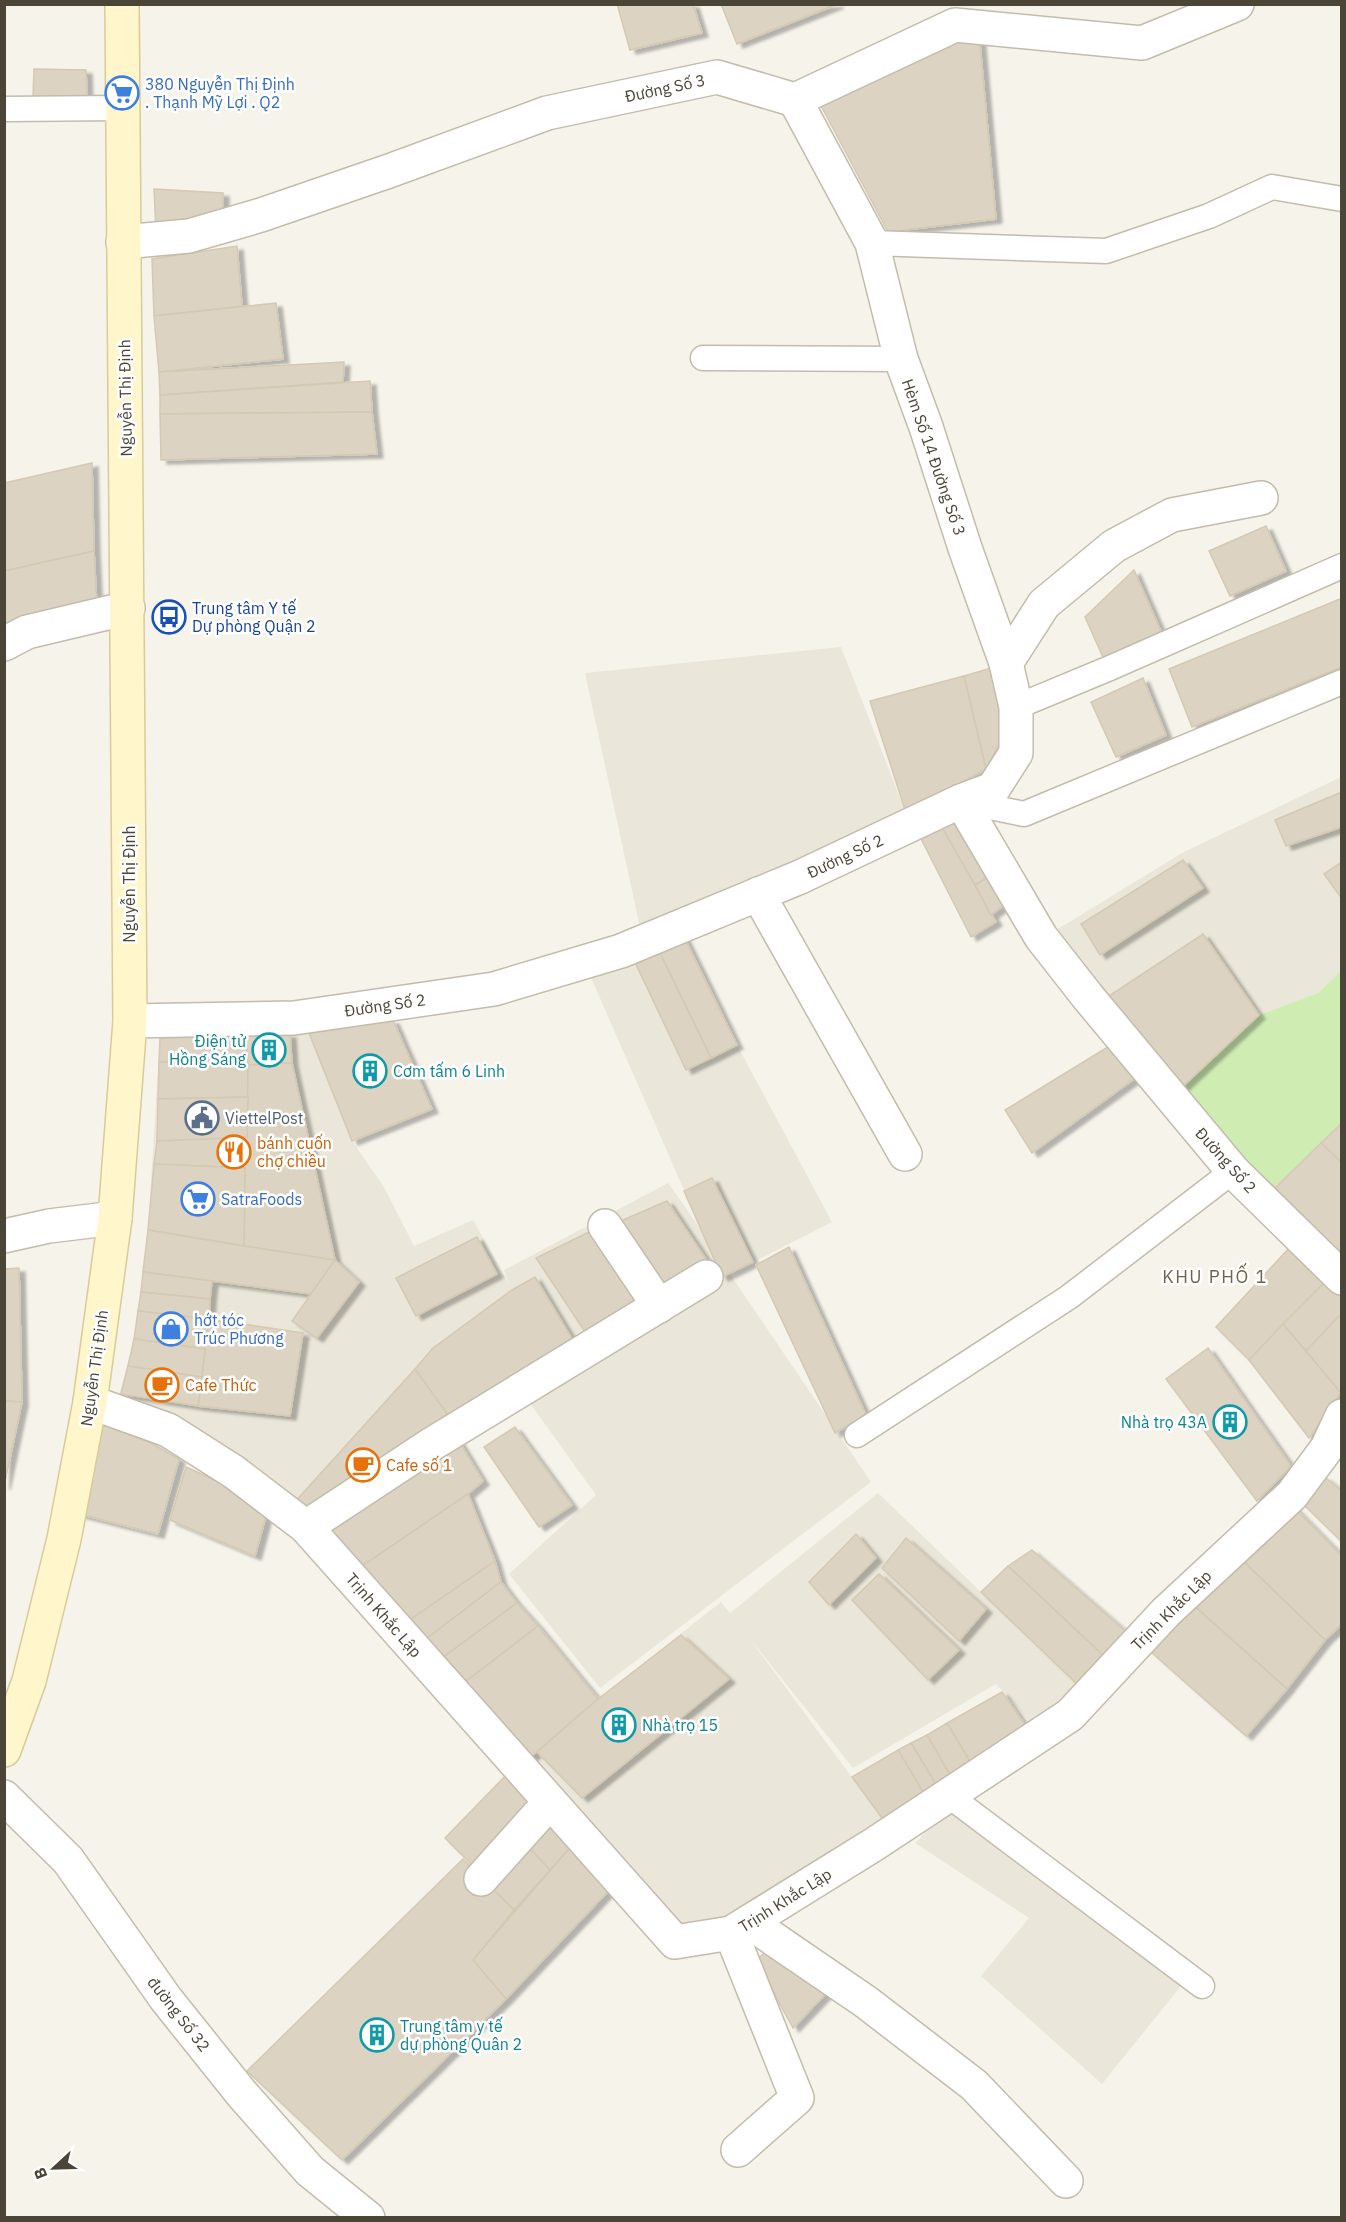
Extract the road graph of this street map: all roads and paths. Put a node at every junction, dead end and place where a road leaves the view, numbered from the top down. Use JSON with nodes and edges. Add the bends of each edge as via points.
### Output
{"nodes":[{"id":1,"x":122,"y":4,"type":"edge"},
{"id":2,"x":1237,"y":4,"type":"edge"},
{"id":3,"x":961,"y":15,"type":"edge"},
{"id":4,"x":795,"y":100,"type":"junction"},
{"id":5,"x":122,"y":108,"type":"junction"},
{"id":6,"x":4,"y":109,"type":"edge"},
{"id":7,"x":1341,"y":199,"type":"edge"},
{"id":8,"x":123,"y":242,"type":"junction"},
{"id":9,"x":872,"y":243,"type":"junction"},
{"id":10,"x":703,"y":357,"type":"dead end"},
{"id":11,"x":901,"y":359,"type":"junction"},
{"id":12,"x":1261,"y":498,"type":"dead end"},
{"id":13,"x":1341,"y":566,"type":"edge"},
{"id":14,"x":128,"y":608,"type":"junction"},
{"id":15,"x":4,"y":644,"type":"edge"},
{"id":16,"x":1006,"y":663,"type":"junction"},
{"id":17,"x":1341,"y":682,"type":"edge"},
{"id":18,"x":1016,"y":707,"type":"junction"},
{"id":19,"x":961,"y":801,"type":"junction"},
{"id":20,"x":758,"y":894,"type":"junction"},
{"id":21,"x":130,"y":1021,"type":"junction"},
{"id":22,"x":905,"y":1154,"type":"dead end"},
{"id":23,"x":1233,"y":1171,"type":"junction"},
{"id":24,"x":115,"y":1218,"type":"junction"},
{"id":25,"x":605,"y":1226,"type":"dead end"},
{"id":26,"x":4,"y":1236,"type":"edge"},
{"id":27,"x":706,"y":1276,"type":"dead end"},
{"id":28,"x":1341,"y":1278,"type":"edge"},
{"id":29,"x":659,"y":1306,"type":"junction"},
{"id":30,"x":90,"y":1402,"type":"junction"},
{"id":31,"x":1341,"y":1416,"type":"edge"},
{"id":32,"x":857,"y":1436,"type":"dead end"},
{"id":33,"x":306,"y":1527,"type":"junction"},
{"id":34,"x":4,"y":1750,"type":"edge"},
{"id":35,"x":948,"y":1796,"type":"junction"},
{"id":36,"x":4,"y":1797,"type":"edge"},
{"id":37,"x":549,"y":1802,"type":"junction"},
{"id":38,"x":482,"y":1879,"type":"dead end"},
{"id":39,"x":740,"y":1928,"type":"junction"},
{"id":40,"x":1202,"y":1986,"type":"dead end"},
{"id":41,"x":738,"y":2150,"type":"dead end"},
{"id":42,"x":1066,"y":2181,"type":"dead end"},
{"id":43,"x":368,"y":2217,"type":"edge"}],
"edges":[{"from":1,"to":5,"type":"main road","name":"Nguyễn Thị Định"},
{"from":2,"to":3,"type":"street","via":[[1142,43]]},
{"from":3,"to":4,"type":"street"},
{"from":4,"to":8,"type":"street","name":"Đường Số 3","via":[[717,77],[694,81],[547,113],[389,171],[200,233]]},
{"from":4,"to":9,"type":"street","name":"Hèm Số 14 Đường Số 3"},
{"from":5,"to":6,"type":"lane"},
{"from":5,"to":8,"type":"main road","name":"Nguyễn Thị Định"},
{"from":7,"to":9,"type":"lane","via":[[1272,188],[1209,216],[1106,251]]},
{"from":8,"to":14,"type":"main road","name":"Nguyễn Thị Định"},
{"from":9,"to":11,"type":"street","name":"Hèm Số 14 Đường Số 3"},
{"from":10,"to":11,"type":"lane"},
{"from":11,"to":16,"type":"street","name":"Hèm Số 14 Đường Số 3"},
{"from":12,"to":16,"type":"street","via":[[1172,515],[1114,546],[1044,604]]},
{"from":13,"to":18,"type":"lane"},
{"from":14,"to":15,"type":"street","via":[[27,632]]},
{"from":14,"to":21,"type":"main road","name":"Nguyễn Thị Định"},
{"from":16,"to":18,"type":"street","name":"Hèm Số 14 Đường Số 3"},
{"from":17,"to":19,"type":"lane","via":[[1024,814]]},
{"from":18,"to":19,"type":"street","name":"Hèm Số 14 Đường Số 3","via":[[1016,753],[993,789]]},
{"from":19,"to":20,"type":"street","name":"Đường Số 2"},
{"from":19,"to":23,"type":"street","name":"Đường Số 2","via":[[1041,937]]},
{"from":20,"to":21,"type":"street","name":"Đường Số 2","via":[[621,951],[494,989],[294,1018]]},
{"from":20,"to":22,"type":"street"},
{"from":21,"to":24,"type":"main road","name":"Nguyễn Thị Định"},
{"from":23,"to":28,"type":"street","name":"Đường Số 2"},
{"from":23,"to":32,"type":"lane","via":[[1069,1297]]},
{"from":24,"to":26,"type":"street"},
{"from":24,"to":30,"type":"main road","name":"Nguyễn Thị Định"},
{"from":25,"to":29,"type":"street"},
{"from":27,"to":29,"type":"street"},
{"from":29,"to":33,"type":"street","via":[[432,1443]]},
{"from":30,"to":33,"type":"street","name":"Trịnh Khắc Lập","via":[[168,1430],[234,1472]]},
{"from":30,"to":34,"type":"main road","name":"Nguyễn Thị Định","via":[[64,1539],[29,1681]]},
{"from":31,"to":35,"type":"street","name":"Trịnh Khắc Lập","via":[[1327,1448],[1292,1495],[1166,1612],[1070,1715]]},
{"from":33,"to":37,"type":"street","name":"Trịnh Khắc Lập"},
{"from":35,"to":39,"type":"street","name":"Trịnh Khắc Lập"},
{"from":35,"to":40,"type":"lane"},
{"from":36,"to":43,"type":"street","name":"đường Số 32","via":[[68,1860],[166,1999],[242,2094],[310,2171]]},
{"from":37,"to":38,"type":"street"},
{"from":37,"to":39,"type":"street","name":"Trịnh Khắc Lập","via":[[675,1942]]},
{"from":39,"to":41,"type":"street","via":[[797,2098]]},
{"from":39,"to":42,"type":"street","via":[[866,2002],[974,2085]]}]}
